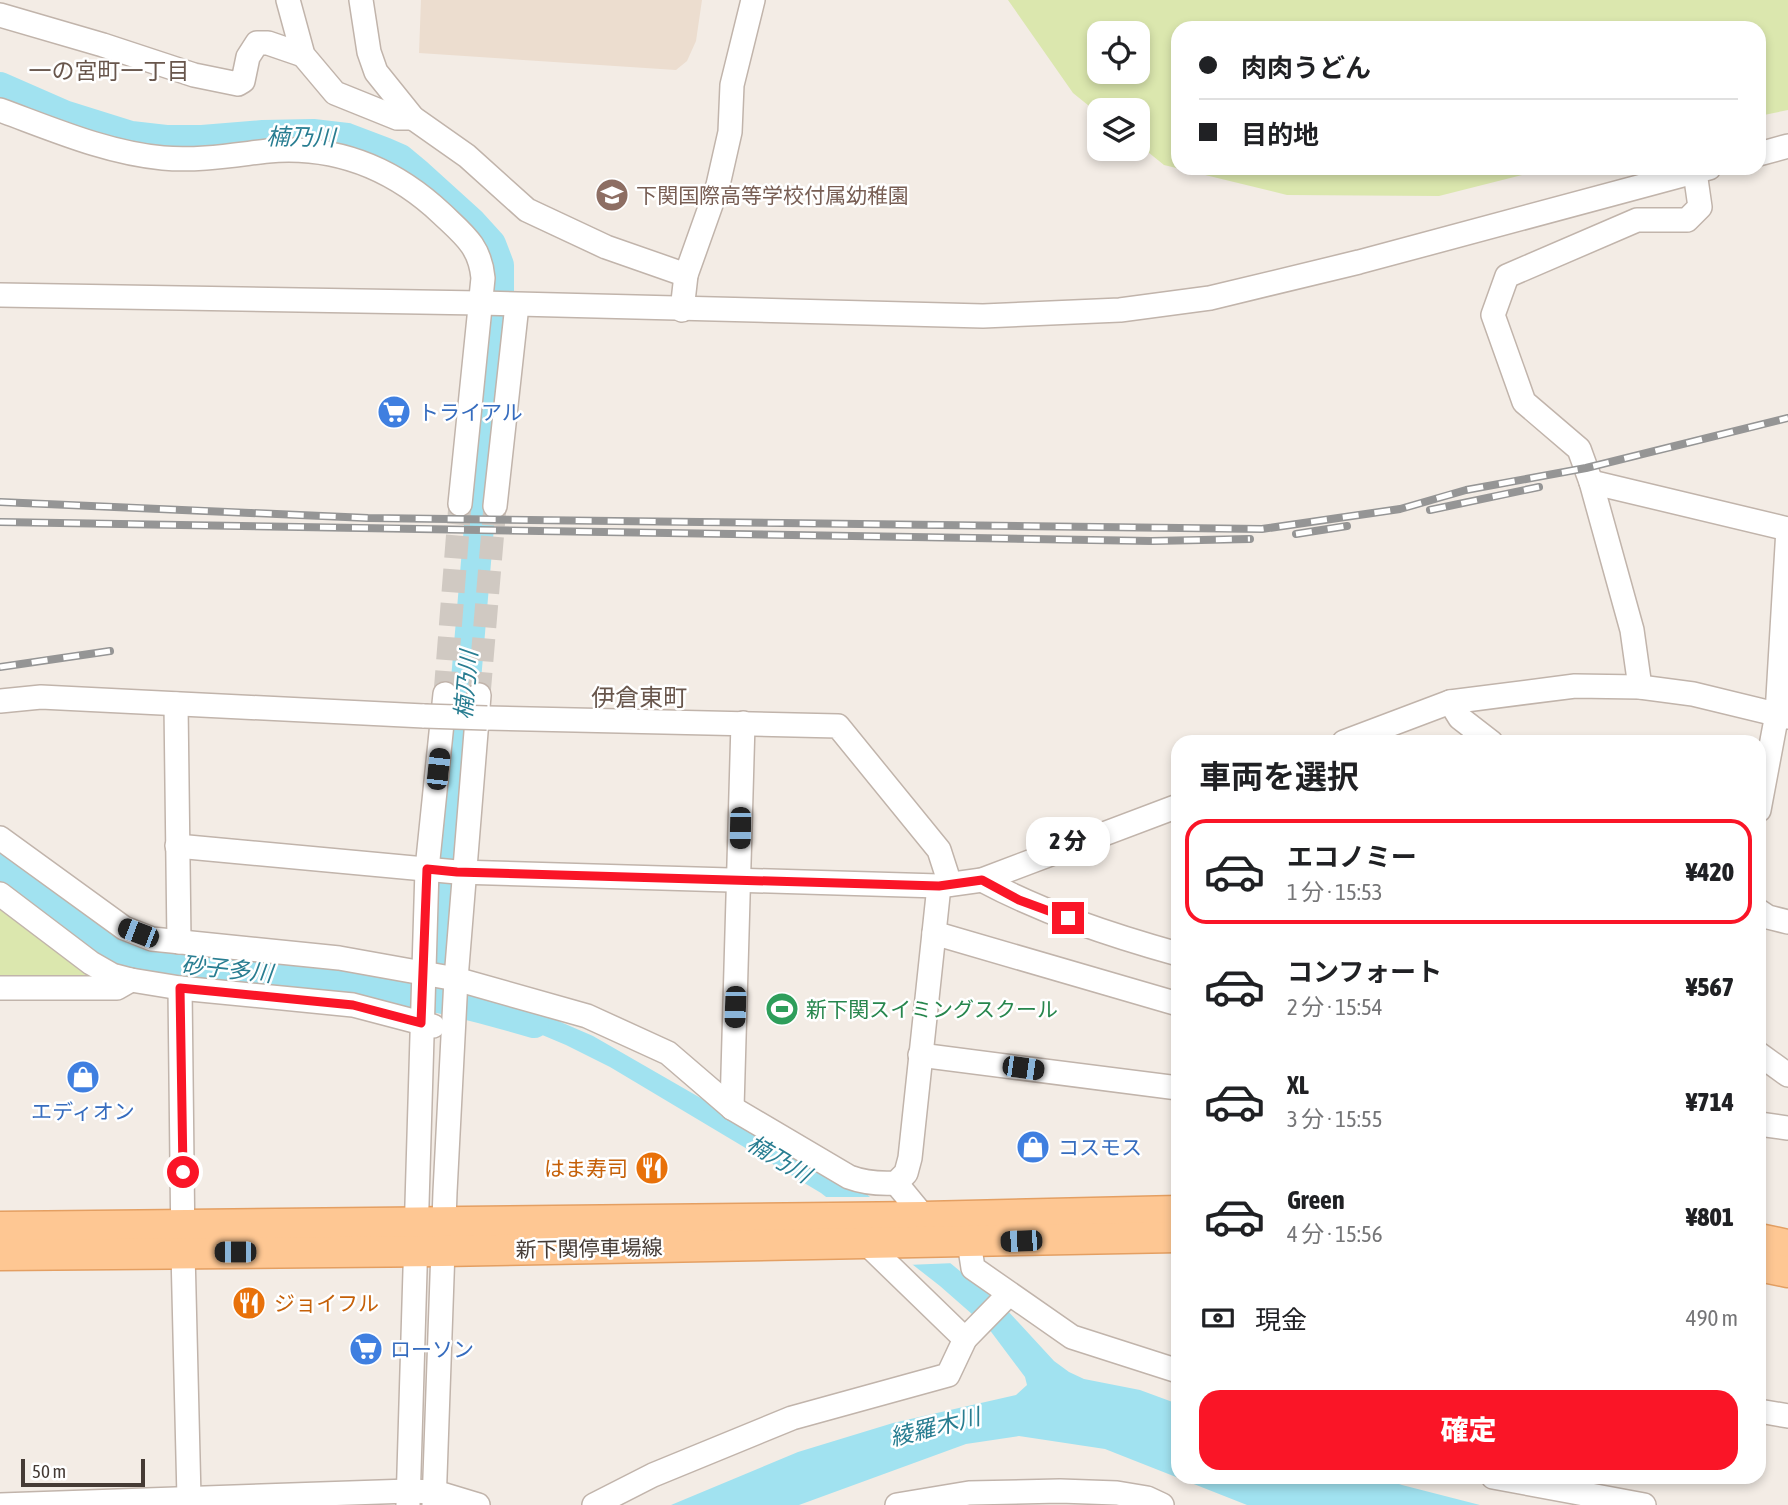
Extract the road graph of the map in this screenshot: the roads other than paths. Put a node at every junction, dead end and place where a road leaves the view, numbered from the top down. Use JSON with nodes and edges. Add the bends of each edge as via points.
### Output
{"nodes":[{"id":1,"x":288,"y":0,"type":"edge"},
{"id":2,"x":361,"y":0,"type":"edge"},
{"id":3,"x":753,"y":0,"type":"edge"},
{"id":4,"x":0,"y":15,"type":"edge"},
{"id":5,"x":303,"y":55,"type":"junction"},
{"id":6,"x":0,"y":110,"type":"edge"},
{"id":7,"x":413,"y":118,"type":"junction"},
{"id":8,"x":1788,"y":146,"type":"edge"},
{"id":9,"x":1766,"y":152,"type":"edge"},
{"id":10,"x":1683,"y":175,"type":"edge"},
{"id":11,"x":1702,"y":175,"type":"edge"},
{"id":12,"x":686,"y":275,"type":"junction"},
{"id":13,"x":0,"y":295,"type":"edge"},
{"id":14,"x":480,"y":303,"type":"junction"},
{"id":15,"x":517,"y":305,"type":"junction"},
{"id":16,"x":682,"y":310,"type":"junction"},
{"id":17,"x":1591,"y":482,"type":"junction"},
{"id":18,"x":460,"y":504,"type":"tunnel mouth"},
{"id":19,"x":495,"y":506,"type":"tunnel mouth"},
{"id":20,"x":1788,"y":529,"type":"edge"},
{"id":21,"x":1785,"y":645,"type":"edge"},
{"id":22,"x":1640,"y":687,"type":"junction"},
{"id":23,"x":445,"y":694,"type":"tunnel mouth"},
{"id":24,"x":479,"y":695,"type":"tunnel mouth"},
{"id":25,"x":0,"y":701,"type":"edge"},
{"id":26,"x":1451,"y":702,"type":"junction"},
{"id":27,"x":176,"y":704,"type":"junction"},
{"id":28,"x":1783,"y":715,"type":"edge"},
{"id":29,"x":743,"y":723,"type":"junction"},
{"id":30,"x":1363,"y":735,"type":"edge"},
{"id":31,"x":1482,"y":735,"type":"edge"},
{"id":32,"x":1766,"y":782,"type":"edge"},
{"id":33,"x":1171,"y":809,"type":"edge"},
{"id":34,"x":0,"y":838,"type":"edge"},
{"id":35,"x":177,"y":846,"type":"junction"},
{"id":36,"x":447,"y":871,"type":"junction"},
{"id":37,"x":982,"y":880,"type":"junction"},
{"id":38,"x":739,"y":881,"type":"junction"},
{"id":39,"x":944,"y":885,"type":"junction"},
{"id":40,"x":0,"y":894,"type":"edge"},
{"id":41,"x":1766,"y":916,"type":"edge"},
{"id":42,"x":1788,"y":922,"type":"edge"},
{"id":43,"x":934,"y":933,"type":"junction"},
{"id":44,"x":179,"y":942,"type":"junction"},
{"id":45,"x":1171,"y":952,"type":"edge"},
{"id":46,"x":440,"y":979,"type":"junction"},
{"id":47,"x":131,"y":980,"type":"junction"},
{"id":48,"x":0,"y":988,"type":"edge"},
{"id":49,"x":180,"y":988,"type":"junction"},
{"id":50,"x":1171,"y":1002,"type":"edge"},
{"id":51,"x":421,"y":1020,"type":"junction"},
{"id":52,"x":454,"y":1027,"type":"junction"},
{"id":53,"x":920,"y":1055,"type":"junction"},
{"id":54,"x":1766,"y":1059,"type":"edge"},
{"id":55,"x":1788,"y":1074,"type":"edge"},
{"id":56,"x":1171,"y":1087,"type":"edge"},
{"id":57,"x":732,"y":1108,"type":"junction"},
{"id":58,"x":1766,"y":1125,"type":"edge"},
{"id":59,"x":1788,"y":1128,"type":"edge"},
{"id":60,"x":896,"y":1183,"type":"junction"},
{"id":61,"x":1171,"y":1211,"type":"edge"},
{"id":62,"x":920,"y":1217,"type":"junction"},
{"id":63,"x":0,"y":1227,"type":"edge"},
{"id":64,"x":430,"y":1237,"type":"junction"},
{"id":65,"x":1171,"y":1237,"type":"edge"},
{"id":66,"x":183,"y":1238,"type":"junction"},
{"id":67,"x":1766,"y":1240,"type":"edge"},
{"id":68,"x":955,"y":1242,"type":"junction"},
{"id":69,"x":867,"y":1243,"type":"junction"},
{"id":70,"x":1788,"y":1245,"type":"edge"},
{"id":71,"x":0,"y":1255,"type":"edge"},
{"id":72,"x":1766,"y":1267,"type":"edge"},
{"id":73,"x":1788,"y":1272,"type":"edge"},
{"id":74,"x":1006,"y":1297,"type":"junction"},
{"id":75,"x":968,"y":1336,"type":"junction"},
{"id":76,"x":1171,"y":1369,"type":"edge"},
{"id":77,"x":1766,"y":1412,"type":"edge"},
{"id":78,"x":1788,"y":1416,"type":"edge"},
{"id":79,"x":1531,"y":1484,"type":"edge"},
{"id":80,"x":189,"y":1498,"type":"junction"},
{"id":81,"x":409,"y":1498,"type":"edge"},
{"id":82,"x":434,"y":1499,"type":"edge"},
{"id":83,"x":1116,"y":1499,"type":"edge"},
{"id":84,"x":0,"y":1505,"type":"edge"},
{"id":85,"x":478,"y":1505,"type":"edge"},
{"id":86,"x":594,"y":1505,"type":"edge"},
{"id":87,"x":897,"y":1505,"type":"edge"},
{"id":88,"x":1162,"y":1505,"type":"edge"},
{"id":89,"x":1644,"y":1505,"type":"edge"}],
"edges":[{"from":1,"to":5,"type":"street"},
{"from":2,"to":7,"type":"street","via":[[376,72]]},
{"from":3,"to":12,"type":"street","via":[[732,85],[730,132],[718,185]]},
{"from":4,"to":5,"type":"street","via":[[194,75],[238,84],[257,43]]},
{"from":5,"to":7,"type":"street","via":[[335,93],[397,118]]},
{"from":6,"to":14,"type":"street","via":[[110,147],[163,158],[310,150],[348,157],[412,189],[472,243],[481,262]]},
{"from":7,"to":12,"type":"street","via":[[467,156],[527,209],[606,247]]},
{"from":8,"to":9,"type":"street"},
{"from":10,"to":16,"type":"street","via":[[1210,298],[1120,310],[983,316]]},
{"from":11,"to":17,"type":"street","via":[[1700,207],[1687,220],[1637,220],[1507,276],[1493,315],[1524,402],[1579,449]]},
{"from":12,"to":16,"type":"street"},
{"from":13,"to":14,"type":"street"},
{"from":14,"to":15,"type":"street"},
{"from":14,"to":18,"type":"street"},
{"from":15,"to":16,"type":"street"},
{"from":15,"to":19,"type":"street"},
{"from":17,"to":20,"type":"street"},
{"from":17,"to":22,"type":"street","via":[[1632,630]]},
{"from":20,"to":21,"type":"street"},
{"from":21,"to":28,"type":"street"},
{"from":22,"to":26,"type":"street","via":[[1575,686]]},
{"from":22,"to":28,"type":"street"},
{"from":23,"to":36,"type":"street"},
{"from":24,"to":36,"type":"street"},
{"from":25,"to":27,"type":"street","via":[[41,697]]},
{"from":26,"to":30,"type":"street"},
{"from":26,"to":31,"type":"street","via":[[1460,718]]},
{"from":27,"to":29,"type":"street","bridge":true,"via":[[424,716]]},
{"from":27,"to":35,"type":"street"},
{"from":28,"to":32,"type":"street"},
{"from":29,"to":38,"type":"street"},
{"from":29,"to":39,"type":"street","via":[[838,726],[939,850]]},
{"from":33,"to":37,"type":"street"},
{"from":34,"to":44,"type":"street","via":[[124,928],[152,939]]},
{"from":35,"to":36,"type":"street"},
{"from":35,"to":44,"type":"street"},
{"from":36,"to":38,"type":"street"},
{"from":36,"to":46,"type":"street"},
{"from":36,"to":46,"type":"street"},
{"from":37,"to":39,"type":"street"},
{"from":37,"to":45,"type":"street","via":[[1019,900]]},
{"from":38,"to":39,"type":"street"},
{"from":38,"to":57,"type":"street"},
{"from":39,"to":43,"type":"street"},
{"from":40,"to":47,"type":"street","via":[[91,963]]},
{"from":41,"to":42,"type":"street"},
{"from":43,"to":50,"type":"street"},
{"from":43,"to":53,"type":"street"},
{"from":44,"to":46,"type":"street","via":[[339,958]]},
{"from":46,"to":51,"type":"street"},
{"from":46,"to":52,"type":"street"},
{"from":46,"to":57,"type":"street","via":[[587,1016],[668,1053]]},
{"from":47,"to":48,"type":"street","via":[[117,988]]},
{"from":47,"to":49,"type":"street"},
{"from":49,"to":51,"type":"street","via":[[353,1005]]},
{"from":49,"to":66,"type":"street"},
{"from":51,"to":52,"type":"street"},
{"from":51,"to":64,"type":"street"},
{"from":52,"to":64,"type":"street"},
{"from":53,"to":56,"type":"street"},
{"from":53,"to":60,"type":"street","via":[[910,1158],[906,1173]]},
{"from":54,"to":55,"type":"street"},
{"from":57,"to":60,"type":"street","via":[[849,1177],[864,1183]]},
{"from":58,"to":59,"type":"street"},
{"from":60,"to":62,"type":"street"},
{"from":61,"to":62,"type":"main road","name":"新下関停車場線"},
{"from":62,"to":64,"type":"main road","name":"新下関停車場線","via":[[822,1217]]},
{"from":63,"to":66,"type":"main road","name":"新下関停車場線"},
{"from":64,"to":66,"type":"main road","name":"新下関停車場線"},
{"from":64,"to":69,"type":"main road","name":"新下関停車場線"},
{"from":64,"to":81,"type":"street"},
{"from":64,"to":82,"type":"street"},
{"from":65,"to":68,"type":"main road","name":"新下関停車場線"},
{"from":66,"to":71,"type":"main road","name":"新下関停車場線"},
{"from":66,"to":80,"type":"street"},
{"from":67,"to":70,"type":"main road"},
{"from":68,"to":69,"type":"main road","name":"新下関停車場線"},
{"from":68,"to":74,"type":"street","via":[[973,1268]]},
{"from":69,"to":75,"type":"street"},
{"from":72,"to":73,"type":"main road"},
{"from":74,"to":75,"type":"street"},
{"from":74,"to":76,"type":"street","via":[[1072,1337]]},
{"from":75,"to":86,"type":"street","via":[[948,1375],[792,1418],[653,1475]]},
{"from":77,"to":78,"type":"street"},
{"from":79,"to":89,"type":"street"},
{"from":80,"to":81,"type":"street"},
{"from":80,"to":84,"type":"street"},
{"from":81,"to":82,"type":"street"},
{"from":82,"to":85,"type":"street"},
{"from":83,"to":87,"type":"street","via":[[1060,1491],[970,1493]]},
{"from":83,"to":88,"type":"street","via":[[1146,1499]]}]}
